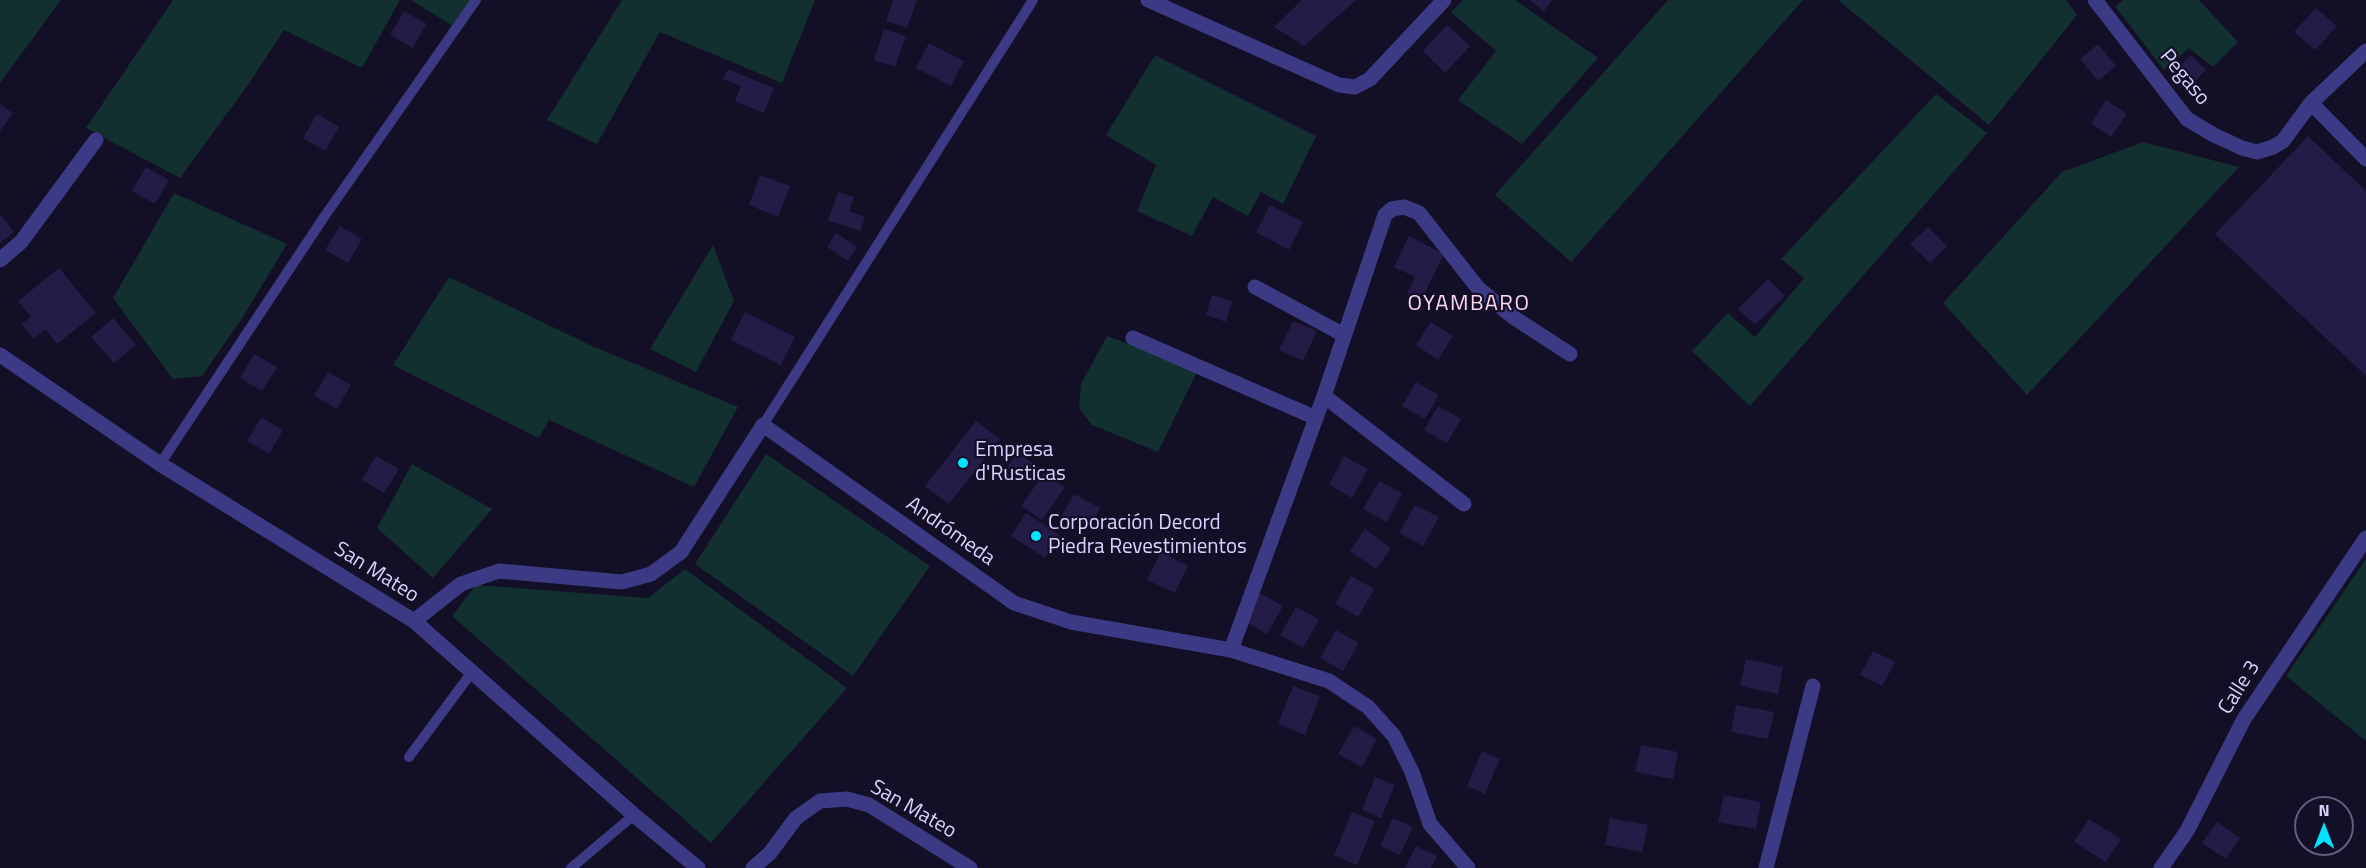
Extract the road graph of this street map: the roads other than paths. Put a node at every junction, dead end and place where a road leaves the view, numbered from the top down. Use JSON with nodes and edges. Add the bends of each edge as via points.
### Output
{"nodes":[{"id":1,"x":476,"y":0,"type":"edge"},
{"id":2,"x":1033,"y":0,"type":"edge"},
{"id":3,"x":1148,"y":0,"type":"edge"},
{"id":4,"x":1444,"y":0,"type":"edge"},
{"id":5,"x":2095,"y":0,"type":"edge"},
{"id":6,"x":2366,"y":51,"type":"edge"},
{"id":7,"x":2311,"y":103,"type":"junction"},
{"id":8,"x":96,"y":140,"type":"dead end"},
{"id":9,"x":2366,"y":159,"type":"edge"},
{"id":10,"x":0,"y":260,"type":"edge"},
{"id":11,"x":1255,"y":287,"type":"dead end"},
{"id":12,"x":1344,"y":336,"type":"junction"},
{"id":13,"x":1133,"y":338,"type":"dead end"},
{"id":14,"x":1570,"y":354,"type":"dead end"},
{"id":15,"x":0,"y":355,"type":"edge"},
{"id":16,"x":1324,"y":396,"type":"junction"},
{"id":17,"x":1316,"y":418,"type":"junction"},
{"id":18,"x":763,"y":424,"type":"junction"},
{"id":19,"x":160,"y":464,"type":"junction"},
{"id":20,"x":1464,"y":504,"type":"dead end"},
{"id":21,"x":2366,"y":538,"type":"edge"},
{"id":22,"x":414,"y":621,"type":"junction"},
{"id":23,"x":1231,"y":650,"type":"junction"},
{"id":24,"x":472,"y":672,"type":"junction"},
{"id":25,"x":1814,"y":686,"type":"dead end"},
{"id":26,"x":409,"y":757,"type":"dead end"},
{"id":27,"x":634,"y":815,"type":"junction"},
{"id":28,"x":571,"y":868,"type":"edge"},
{"id":29,"x":698,"y":868,"type":"edge"},
{"id":30,"x":753,"y":868,"type":"edge"},
{"id":31,"x":970,"y":868,"type":"edge"},
{"id":32,"x":1468,"y":868,"type":"edge"},
{"id":33,"x":1766,"y":868,"type":"edge"},
{"id":34,"x":2161,"y":868,"type":"edge"}],
"edges":[{"from":1,"to":19,"type":"lane","via":[[324,217]]},
{"from":2,"to":18,"type":"lane"},
{"from":3,"to":4,"type":"street","via":[[1340,85],[1355,87],[1370,80]]},
{"from":5,"to":7,"type":"street","name":"Pegaso","via":[[2187,119],[2214,135],[2257,152],[2273,147],[2283,141]]},
{"from":6,"to":7,"type":"street","name":"Pegaso"},
{"from":7,"to":9,"type":"street"},
{"from":8,"to":10,"type":"street","via":[[21,242]]},
{"from":11,"to":12,"type":"street"},
{"from":12,"to":14,"type":"street","via":[[1385,215],[1404,207],[1419,213],[1478,288],[1513,317]]},
{"from":12,"to":16,"type":"street"},
{"from":13,"to":17,"type":"street"},
{"from":15,"to":19,"type":"street","name":"San Mateo"},
{"from":16,"to":17,"type":"street"},
{"from":16,"to":20,"type":"street"},
{"from":17,"to":23,"type":"street"},
{"from":18,"to":22,"type":"street","via":[[681,552],[651,574],[622,582],[499,571],[461,584]]},
{"from":18,"to":23,"type":"street","name":"Andrómeda","via":[[1014,603],[1071,622]]},
{"from":19,"to":22,"type":"street","name":"San Mateo"},
{"from":21,"to":34,"type":"street","name":"Calle 3","via":[[2244,719],[2187,831]]},
{"from":22,"to":24,"type":"street","name":"San Mateo"},
{"from":23,"to":32,"type":"street","name":"Andrómeda","via":[[1329,681],[1368,706],[1394,736],[1412,772],[1430,824]]},
{"from":24,"to":26,"type":"lane"},
{"from":24,"to":27,"type":"street","name":"San Mateo"},
{"from":25,"to":33,"type":"street"},
{"from":27,"to":28,"type":"lane"},
{"from":27,"to":29,"type":"street","name":"San Mateo"},
{"from":30,"to":31,"type":"street","name":"San Mateo","via":[[770,854],[796,818],[820,801],[847,798],[869,805]]}]}
